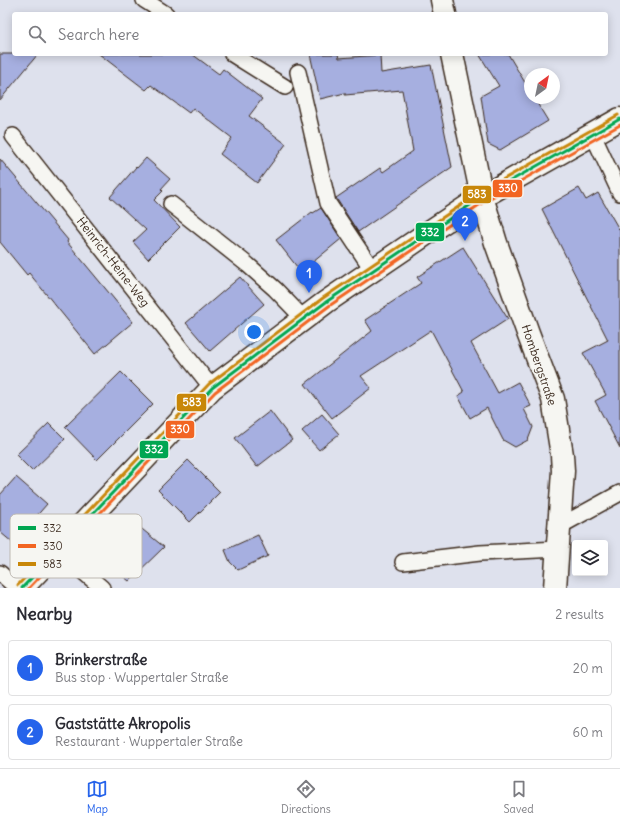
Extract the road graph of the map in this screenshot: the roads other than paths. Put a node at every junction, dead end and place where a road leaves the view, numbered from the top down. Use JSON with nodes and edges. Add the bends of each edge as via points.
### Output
{"nodes":[{"id":1,"x":144,"y":0,"type":"edge"},
{"id":2,"x":442,"y":0,"type":"edge"},
{"id":3,"x":163,"y":12,"type":"edge"},
{"id":4,"x":445,"y":12,"type":"edge"},
{"id":5,"x":235,"y":56,"type":"edge"},
{"id":6,"x":452,"y":56,"type":"edge"},
{"id":7,"x":298,"y":72,"type":"dead end"},
{"id":8,"x":285,"y":86,"type":"dead end"},
{"id":9,"x":620,"y":120,"type":"edge"},
{"id":10,"x":593,"y":135,"type":"junction"},
{"id":11,"x":13,"y":136,"type":"dead end"},
{"id":12,"x":620,"y":193,"type":"edge"},
{"id":13,"x":482,"y":197,"type":"junction"},
{"id":14,"x":171,"y":204,"type":"dead end"},
{"id":15,"x":372,"y":269,"type":"junction"},
{"id":16,"x":304,"y":319,"type":"junction"},
{"id":17,"x":212,"y":388,"type":"junction"},
{"id":18,"x":620,"y":493,"type":"edge"},
{"id":19,"x":92,"y":514,"type":"edge"},
{"id":20,"x":560,"y":526,"type":"junction"},
{"id":21,"x":558,"y":549,"type":"junction"},
{"id":22,"x":403,"y":562,"type":"dead end"},
{"id":23,"x":0,"y":573,"type":"edge"},
{"id":24,"x":31,"y":578,"type":"edge"},
{"id":25,"x":90,"y":578,"type":"edge"},
{"id":26,"x":17,"y":588,"type":"edge"},
{"id":27,"x":22,"y":588,"type":"edge"},
{"id":28,"x":102,"y":588,"type":"edge"},
{"id":29,"x":555,"y":588,"type":"edge"}],
"edges":[{"from":1,"to":3,"type":"lane"},
{"from":2,"to":4,"type":"main road"},
{"from":5,"to":8,"type":"lane"},
{"from":6,"to":13,"type":"main road","name":"Hombergstraße"},
{"from":7,"to":15,"type":"lane","via":[[328,202]]},
{"from":9,"to":10,"type":"main road"},
{"from":10,"to":12,"type":"lane"},
{"from":10,"to":13,"type":"main road"},
{"from":11,"to":17,"type":"lane","name":"Heinrich-Heine-Weg"},
{"from":13,"to":15,"type":"main road"},
{"from":13,"to":20,"type":"main road","name":"Hombergstraße","via":[[553,399],[563,471]]},
{"from":14,"to":16,"type":"lane","via":[[248,265]]},
{"from":15,"to":16,"type":"main road"},
{"from":16,"to":17,"type":"main road"},
{"from":17,"to":19,"type":"main road"},
{"from":18,"to":20,"type":"lane"},
{"from":20,"to":21,"type":"main road","name":"Hombergstraße"},
{"from":21,"to":22,"type":"lane","via":[[480,553]]},
{"from":21,"to":29,"type":"main road","name":"Hombergstraße"},
{"from":23,"to":26,"type":"lane"},
{"from":24,"to":27,"type":"main road"},
{"from":25,"to":28,"type":"lane"}]}
